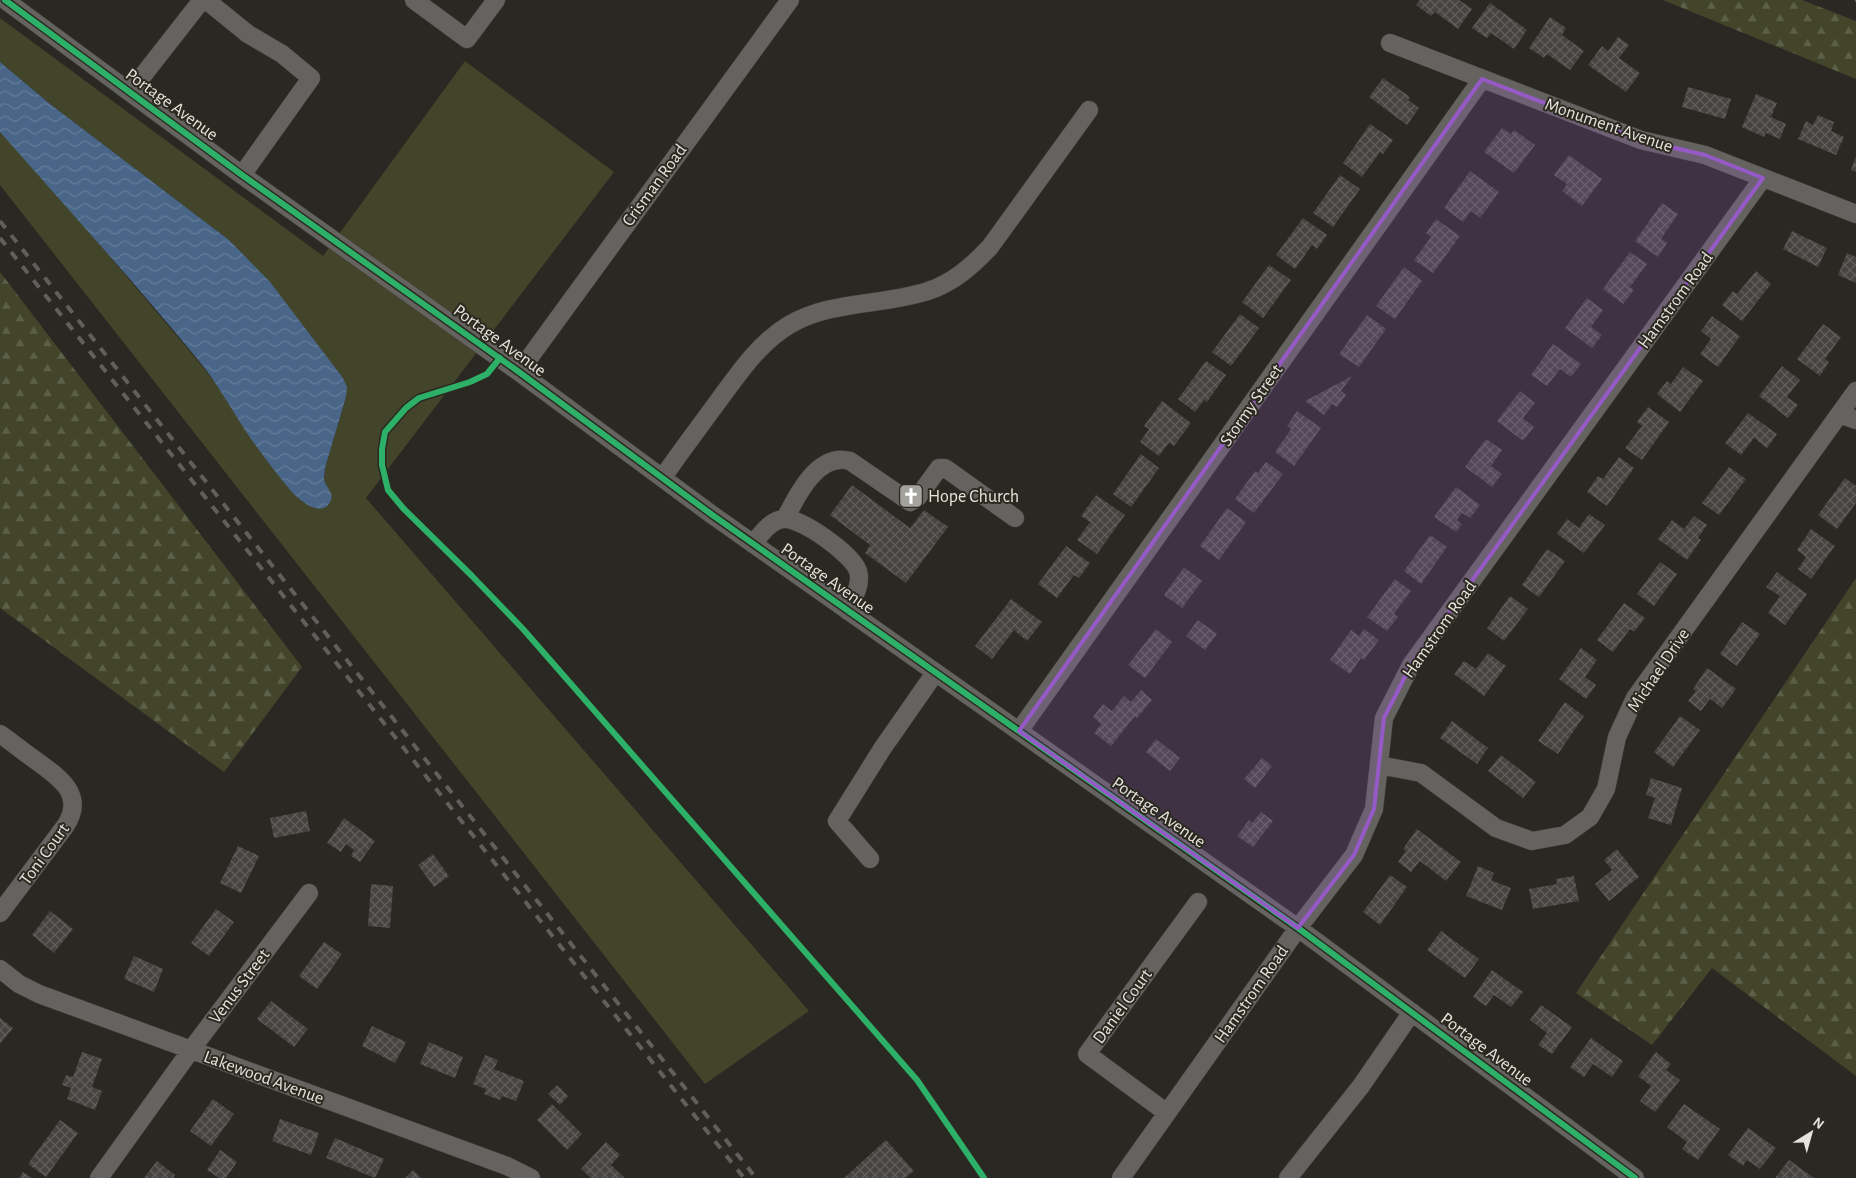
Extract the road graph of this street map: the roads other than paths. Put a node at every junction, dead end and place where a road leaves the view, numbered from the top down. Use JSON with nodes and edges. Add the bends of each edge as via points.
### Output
{"nodes":[{"id":1,"x":4,"y":0,"type":"edge"},
{"id":2,"x":202,"y":0,"type":"edge"},
{"id":3,"x":206,"y":0,"type":"edge"},
{"id":4,"x":414,"y":0,"type":"edge"},
{"id":5,"x":496,"y":0,"type":"edge"},
{"id":6,"x":790,"y":0,"type":"edge"},
{"id":7,"x":1390,"y":43,"type":"dead end"},
{"id":8,"x":1482,"y":79,"type":"junction"},
{"id":9,"x":130,"y":92,"type":"junction"},
{"id":10,"x":1089,"y":110,"type":"dead end"},
{"id":11,"x":242,"y":175,"type":"junction"},
{"id":12,"x":1763,"y":178,"type":"junction"},
{"id":13,"x":1856,"y":214,"type":"edge"},
{"id":14,"x":519,"y":372,"type":"junction"},
{"id":15,"x":1856,"y":392,"type":"edge"},
{"id":16,"x":1848,"y":417,"type":"edge"},
{"id":17,"x":662,"y":477,"type":"junction"},
{"id":18,"x":1015,"y":518,"type":"dead end"},
{"id":19,"x":785,"y":519,"type":"junction"},
{"id":20,"x":752,"y":544,"type":"junction"},
{"id":21,"x":848,"y":611,"type":"junction"},
{"id":22,"x":935,"y":672,"type":"junction"},
{"id":23,"x":1019,"y":731,"type":"junction"},
{"id":24,"x":0,"y":734,"type":"edge"},
{"id":25,"x":1379,"y":765,"type":"junction"},
{"id":26,"x":870,"y":859,"type":"dead end"},
{"id":27,"x":309,"y":892,"type":"dead end"},
{"id":28,"x":1198,"y":902,"type":"dead end"},
{"id":29,"x":0,"y":912,"type":"edge"},
{"id":30,"x":1298,"y":928,"type":"junction"},
{"id":31,"x":0,"y":969,"type":"edge"},
{"id":32,"x":1412,"y":1012,"type":"junction"},
{"id":33,"x":191,"y":1050,"type":"junction"},
{"id":34,"x":1167,"y":1113,"type":"junction"},
{"id":35,"x":99,"y":1178,"type":"edge"},
{"id":36,"x":530,"y":1178,"type":"edge"},
{"id":37,"x":1120,"y":1178,"type":"edge"},
{"id":38,"x":1288,"y":1178,"type":"edge"},
{"id":39,"x":1635,"y":1178,"type":"edge"}],
"edges":[{"from":1,"to":9,"type":"street","name":"Portage Avenue"},
{"from":2,"to":9,"type":"street"},
{"from":3,"to":11,"type":"street","via":[[311,78]]},
{"from":4,"to":5,"type":"street","via":[[467,39]]},
{"from":6,"to":14,"type":"street","name":"Crisman Road"},
{"from":7,"to":8,"type":"street","name":"Monument Avenue"},
{"from":8,"to":12,"type":"street","name":"Monument Avenue","via":[[1641,140],[1705,155]]},
{"from":8,"to":23,"type":"street","name":"Stormy Street"},
{"from":9,"to":11,"type":"street","name":"Portage Avenue"},
{"from":10,"to":17,"type":"street","via":[[990,247],[971,266],[954,279],[928,291],[822,311],[781,330],[752,357]]},
{"from":11,"to":14,"type":"street","name":"Portage Avenue"},
{"from":12,"to":13,"type":"street","name":"Monument Avenue"},
{"from":12,"to":25,"type":"street","name":"Hamstrom Road","via":[[1410,665],[1384,718]]},
{"from":14,"to":17,"type":"street","name":"Portage Avenue"},
{"from":15,"to":16,"type":"street","name":"Michael Drive"},
{"from":16,"to":25,"type":"street","name":"Michael Drive","via":[[1636,698],[1617,737],[1606,789],[1590,817],[1566,835],[1532,841],[1496,828],[1421,773]]},
{"from":17,"to":20,"type":"street","name":"Portage Avenue"},
{"from":18,"to":19,"type":"street","via":[[945,468],[939,468],[918,497],[910,502],[850,461],[840,458],[826,463],[800,489]]},
{"from":19,"to":20,"type":"street","via":[[774,522]]},
{"from":19,"to":21,"type":"street","via":[[804,524],[852,560],[858,571],[859,583]]},
{"from":20,"to":21,"type":"street","name":"Portage Avenue"},
{"from":21,"to":22,"type":"street","name":"Portage Avenue"},
{"from":22,"to":23,"type":"street","name":"Portage Avenue"},
{"from":22,"to":26,"type":"street","via":[[837,821]]},
{"from":23,"to":30,"type":"street","name":"Portage Avenue"},
{"from":24,"to":29,"type":"street","name":"Toni Court","via":[[63,782],[70,793],[72,805],[66,825]]},
{"from":25,"to":30,"type":"street","name":"Hamstrom Road","via":[[1374,809],[1354,855]]},
{"from":27,"to":33,"type":"street","name":"Venus Street"},
{"from":28,"to":34,"type":"street","name":"Daniel Court","via":[[1087,1054]]},
{"from":30,"to":32,"type":"street","name":"Portage Avenue"},
{"from":30,"to":34,"type":"street","name":"Hamstrom Road"},
{"from":31,"to":33,"type":"street","name":"Lakewood Avenue","via":[[40,994]]},
{"from":32,"to":38,"type":"street","via":[[1361,1086]]},
{"from":32,"to":39,"type":"street","name":"Portage Avenue"},
{"from":33,"to":35,"type":"street","name":"Venus Street"},
{"from":33,"to":36,"type":"street","name":"Lakewood Avenue","via":[[507,1166]]},
{"from":34,"to":37,"type":"street","name":"Hamstrom Road"}]}
